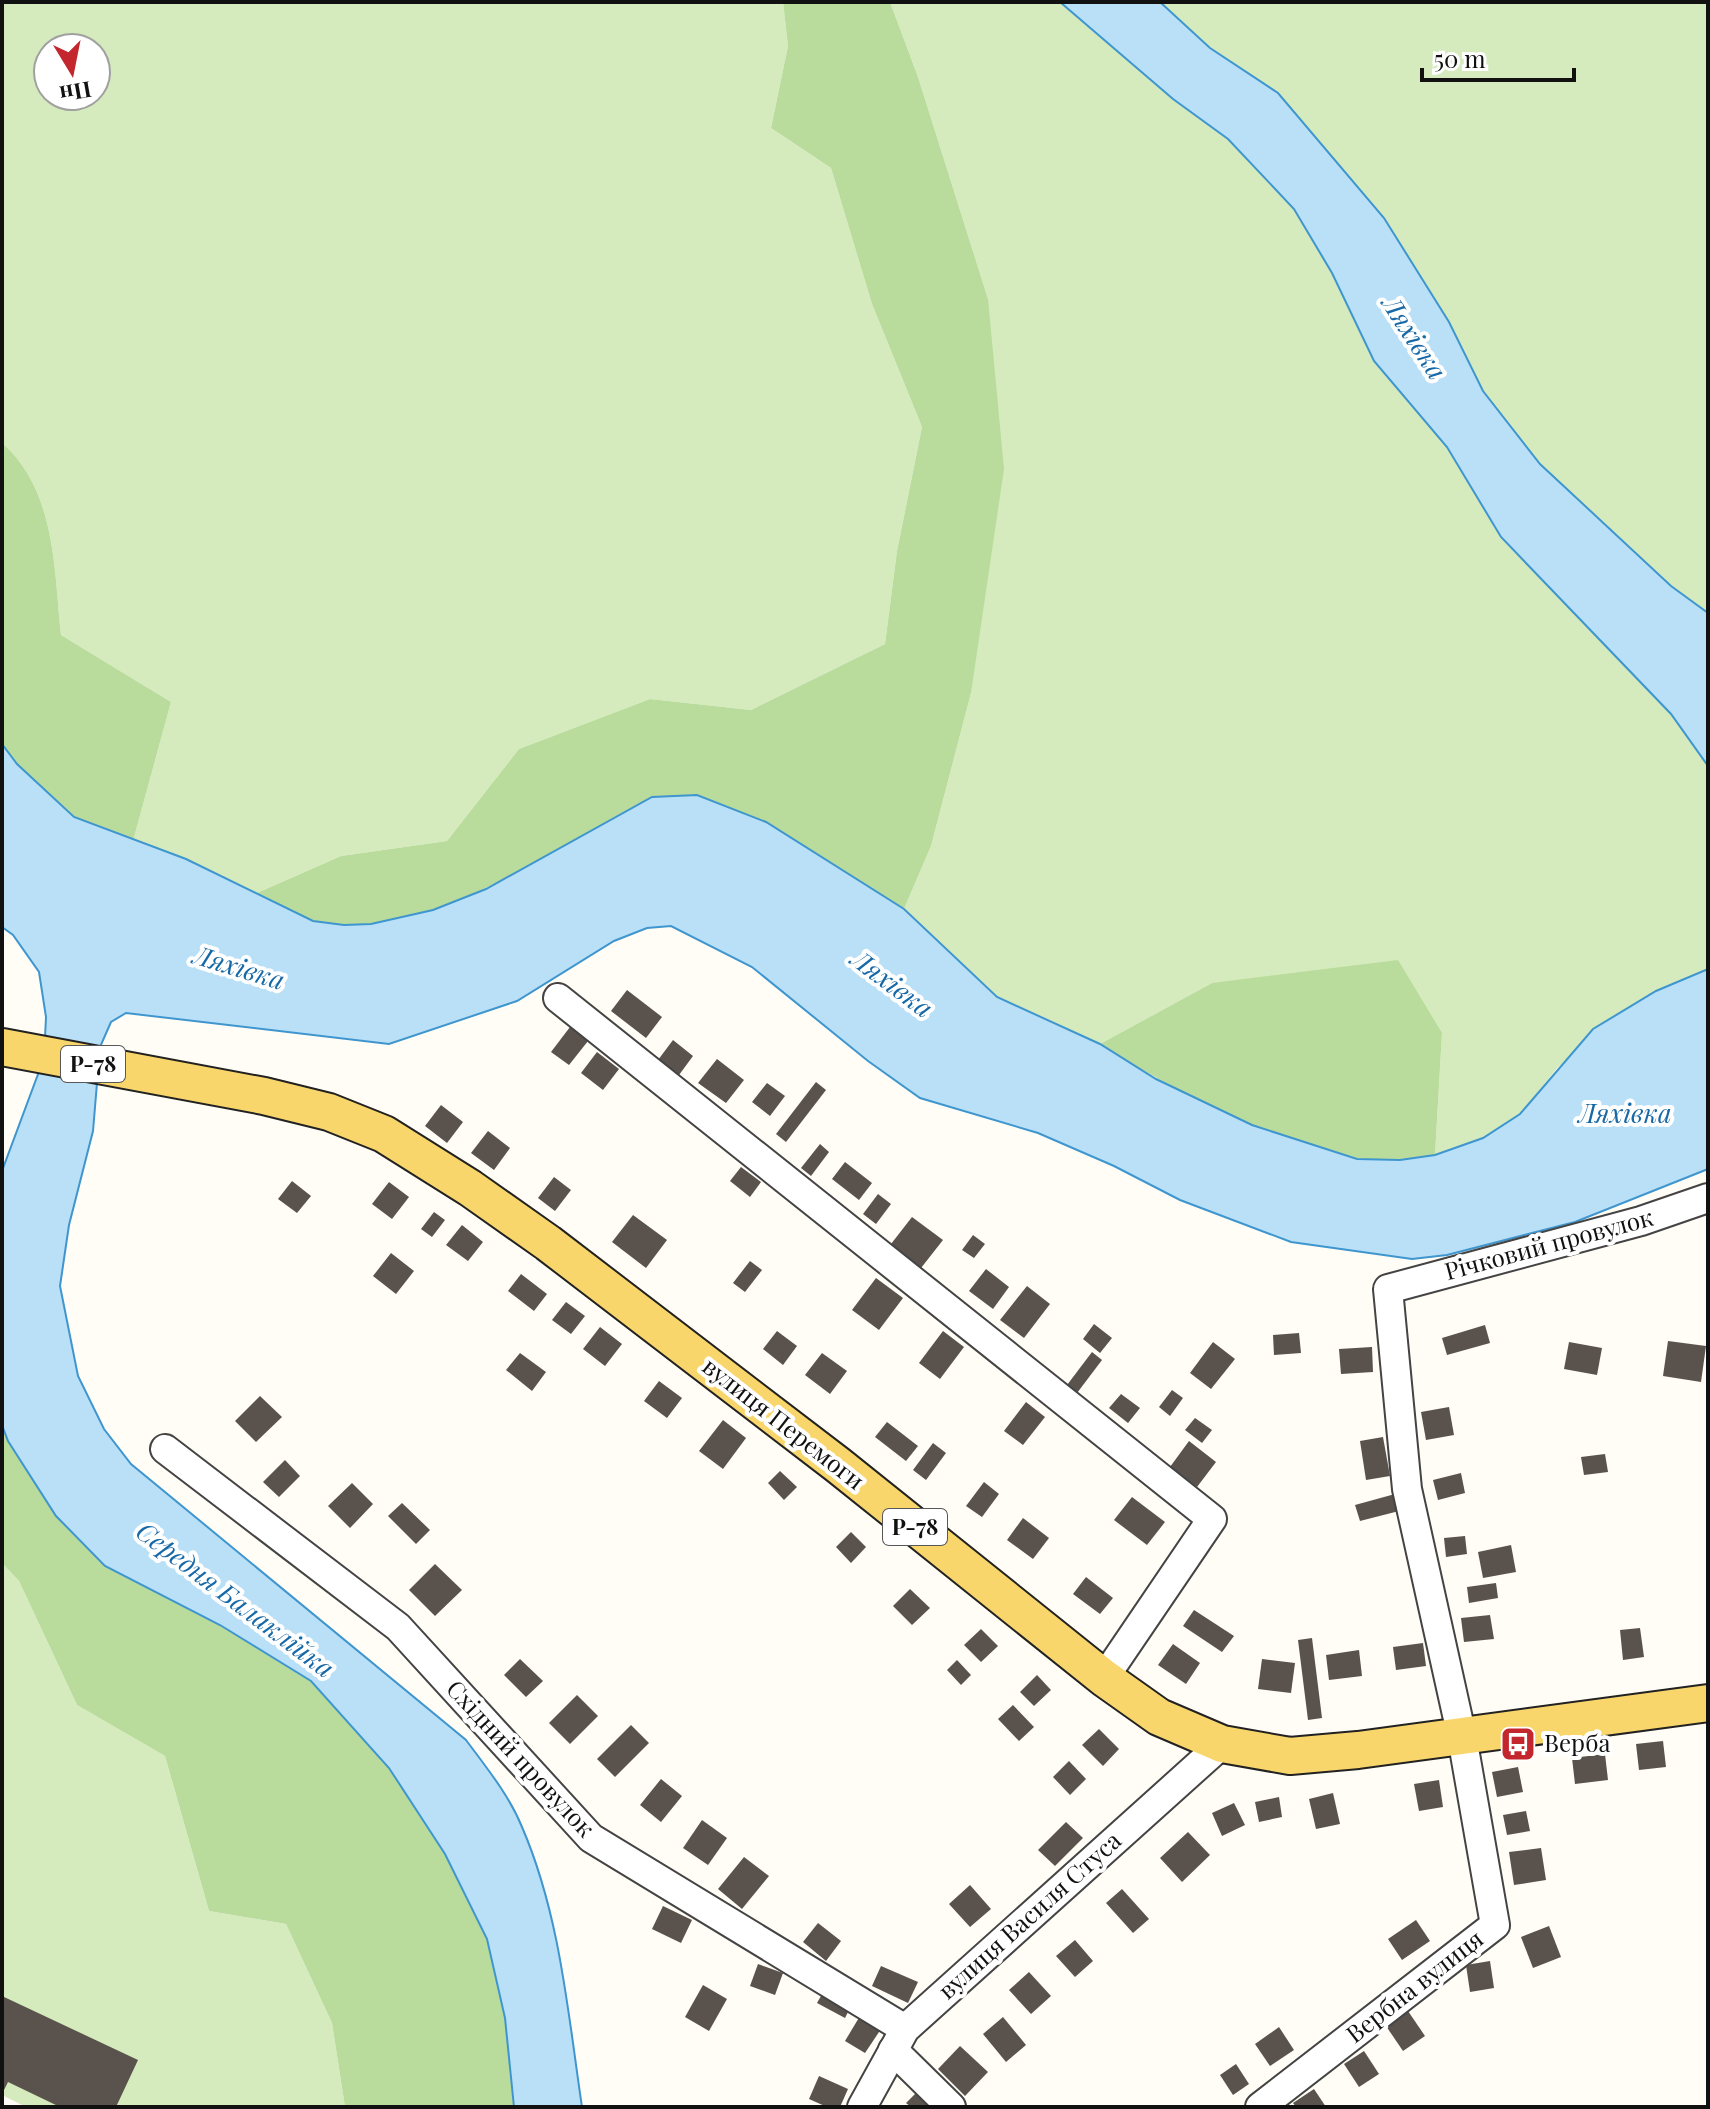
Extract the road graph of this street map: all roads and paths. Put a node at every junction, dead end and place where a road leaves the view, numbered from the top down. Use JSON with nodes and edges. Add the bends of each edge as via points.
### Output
{"nodes":[{"id":1,"x":558,"y":998,"type":"dead end"},
{"id":2,"x":2,"y":1047,"type":"edge"},
{"id":3,"x":1708,"y":1198,"type":"edge"},
{"id":4,"x":165,"y":1449,"type":"dead end"},
{"id":5,"x":1104,"y":1678,"type":"junction"},
{"id":6,"x":1708,"y":1703,"type":"edge"},
{"id":7,"x":1462,"y":1737,"type":"junction"},
{"id":8,"x":1222,"y":1744,"type":"junction"},
{"id":9,"x":899,"y":2040,"type":"junction"},
{"id":10,"x":862,"y":2107,"type":"edge"},
{"id":11,"x":951,"y":2107,"type":"edge"},
{"id":12,"x":1260,"y":2107,"type":"edge"}],
"edges":[{"from":1,"to":5,"type":"street","via":[[1212,1519]]},
{"from":2,"to":5,"type":"main road","name":"вулиця Перемоги","number":"Р-78","via":[[329,1112],[384,1134],[470,1188],[838,1465]]},
{"from":3,"to":7,"type":"street","name":"Річковий провулок","via":[[1388,1289],[1407,1489]]},
{"from":4,"to":9,"type":"street","name":"Східний провулок","via":[[398,1627],[591,1838]]},
{"from":5,"to":8,"type":"main road","name":"вулиця Перемоги","number":"Р-78","via":[[1159,1717]]},
{"from":6,"to":7,"type":"main road","name":"вулиця Перемоги","number":"Р-78"},
{"from":7,"to":8,"type":"main road","name":"вулиця Перемоги","number":"Р-78","via":[[1290,1756]]},
{"from":7,"to":12,"type":"street","name":"Вербна вулиця","via":[[1495,1925]]},
{"from":8,"to":9,"type":"street","name":"вулиця Василя Стуса"},
{"from":9,"to":10,"type":"street","name":"вулиця Василя Стуса"},
{"from":9,"to":11,"type":"street","name":"Східний провулок"}]}
